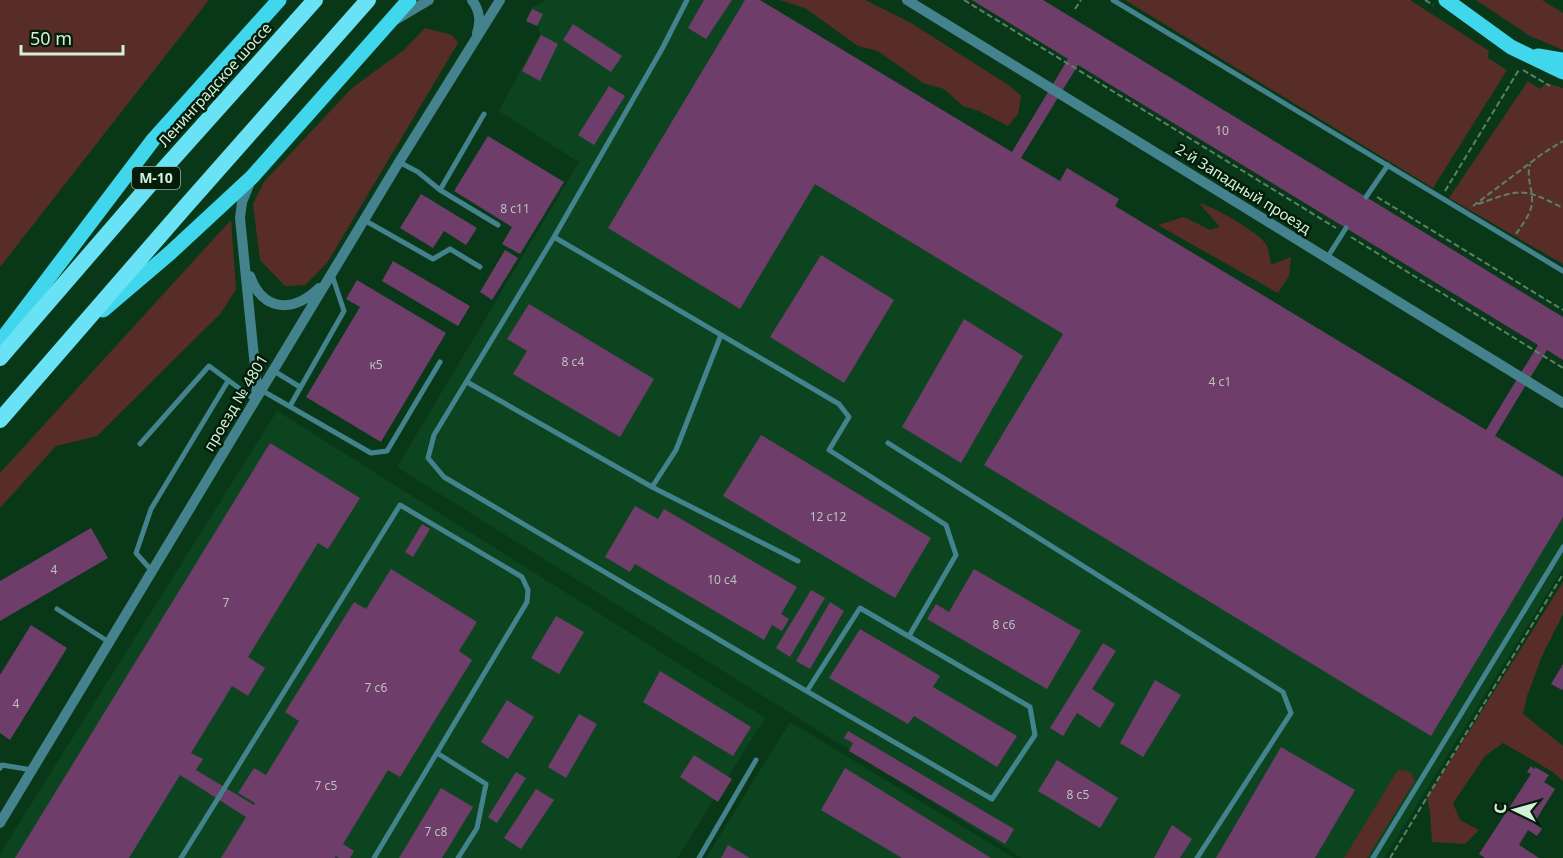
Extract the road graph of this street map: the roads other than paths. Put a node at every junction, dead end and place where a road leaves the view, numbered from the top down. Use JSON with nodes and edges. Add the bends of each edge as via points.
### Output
{"nodes":[{"id":1,"x":279,"y":0,"type":"edge"},
{"id":2,"x":315,"y":0,"type":"edge"},
{"id":3,"x":369,"y":0,"type":"edge"},
{"id":4,"x":409,"y":0,"type":"edge"},
{"id":5,"x":429,"y":0,"type":"edge"},
{"id":6,"x":472,"y":0,"type":"edge"},
{"id":7,"x":500,"y":0,"type":"edge"},
{"id":8,"x":687,"y":0,"type":"edge"},
{"id":9,"x":907,"y":0,"type":"edge"},
{"id":10,"x":1113,"y":0,"type":"edge"},
{"id":11,"x":1446,"y":0,"type":"edge"},
{"id":12,"x":387,"y":25,"type":"junction"},
{"id":13,"x":473,"y":43,"type":"junction"},
{"id":14,"x":1521,"y":52,"type":"junction"},
{"id":15,"x":1563,"y":60,"type":"edge"},
{"id":16,"x":1563,"y":72,"type":"edge"},
{"id":17,"x":484,"y":114,"type":"dead end"},
{"id":18,"x":399,"y":162,"type":"junction"},
{"id":19,"x":1388,"y":165,"type":"junction"},
{"id":20,"x":252,"y":177,"type":"junction"},
{"id":21,"x":440,"y":190,"type":"junction"},
{"id":22,"x":1368,"y":194,"type":"road end"},
{"id":23,"x":364,"y":220,"type":"junction"},
{"id":24,"x":498,"y":225,"type":"dead end"},
{"id":25,"x":1344,"y":230,"type":"road end"},
{"id":26,"x":554,"y":237,"type":"junction"},
{"id":27,"x":1327,"y":258,"type":"junction"},
{"id":28,"x":246,"y":265,"type":"junction"},
{"id":29,"x":480,"y":267,"type":"dead end"},
{"id":30,"x":1563,"y":271,"type":"edge"},
{"id":31,"x":332,"y":275,"type":"junction"},
{"id":32,"x":82,"y":327,"type":"junction"},
{"id":33,"x":721,"y":335,"type":"junction"},
{"id":34,"x":0,"y":342,"type":"edge"},
{"id":35,"x":0,"y":358,"type":"edge"},
{"id":36,"x":440,"y":362,"type":"dead end"},
{"id":37,"x":273,"y":370,"type":"junction"},
{"id":38,"x":228,"y":381,"type":"junction"},
{"id":39,"x":466,"y":382,"type":"junction"},
{"id":40,"x":300,"y":387,"type":"junction"},
{"id":41,"x":261,"y":390,"type":"junction"},
{"id":42,"x":255,"y":400,"type":"junction"},
{"id":43,"x":1563,"y":404,"type":"edge"},
{"id":44,"x":290,"y":406,"type":"junction"},
{"id":45,"x":0,"y":420,"type":"edge"},
{"id":46,"x":888,"y":443,"type":"dead end"},
{"id":47,"x":140,"y":444,"type":"dead end"},
{"id":48,"x":652,"y":487,"type":"junction"},
{"id":49,"x":1563,"y":547,"type":"edge"},
{"id":50,"x":798,"y":561,"type":"dead end"},
{"id":51,"x":152,"y":571,"type":"junction"},
{"id":52,"x":57,"y":609,"type":"dead end"},
{"id":53,"x":909,"y":636,"type":"junction"},
{"id":54,"x":110,"y":642,"type":"junction"},
{"id":55,"x":807,"y":691,"type":"junction"},
{"id":56,"x":437,"y":753,"type":"junction"},
{"id":57,"x":756,"y":760,"type":"dead end"},
{"id":58,"x":0,"y":768,"type":"edge"},
{"id":59,"x":32,"y":770,"type":"junction"},
{"id":60,"x":0,"y":823,"type":"edge"},
{"id":61,"x":182,"y":858,"type":"edge"},
{"id":62,"x":374,"y":858,"type":"edge"},
{"id":63,"x":458,"y":858,"type":"edge"},
{"id":64,"x":699,"y":858,"type":"edge"},
{"id":65,"x":1197,"y":858,"type":"edge"},
{"id":66,"x":1373,"y":858,"type":"edge"}],
"edges":[{"from":1,"to":34,"type":"main road","name":"Ленинградское шоссе","via":[[153,140]]},
{"from":2,"to":35,"type":"highway","name":"Ленинградское шоссе","number":"М-10"},
{"from":3,"to":32,"type":"highway","number":"М-10"},
{"from":4,"to":12,"type":"main road","number":"М-10"},
{"from":5,"to":12,"type":"street"},
{"from":6,"to":13,"type":"street","via":[[480,16]]},
{"from":7,"to":13,"type":"street","name":"проезд № 4801"},
{"from":8,"to":26,"type":"lane"},
{"from":9,"to":27,"type":"street","name":"2-й Западный проезд"},
{"from":10,"to":19,"type":"lane"},
{"from":11,"to":14,"type":"main road"},
{"from":12,"to":20,"type":"main road","number":"М-10"},
{"from":13,"to":18,"type":"street","name":"проезд № 4801"},
{"from":14,"to":15,"type":"main road"},
{"from":14,"to":16,"type":"main road"},
{"from":17,"to":21,"type":"lane"},
{"from":18,"to":21,"type":"lane"},
{"from":18,"to":23,"type":"street","name":"проезд № 4801"},
{"from":19,"to":22,"type":"lane"},
{"from":19,"to":30,"type":"lane"},
{"from":20,"to":28,"type":"street","via":[[240,218]]},
{"from":20,"to":32,"type":"main road","number":"М-10"},
{"from":21,"to":24,"type":"lane"},
{"from":23,"to":29,"type":"lane","via":[[433,259],[450,249]]},
{"from":23,"to":31,"type":"street","name":"проезд № 4801"},
{"from":25,"to":27,"type":"lane"},
{"from":26,"to":33,"type":"lane"},
{"from":26,"to":39,"type":"lane"},
{"from":27,"to":43,"type":"street","name":"2-й Западный проезд"},
{"from":28,"to":31,"type":"street","via":[[254,288],[275,305],[287,306],[309,297]]},
{"from":28,"to":42,"type":"street"},
{"from":31,"to":37,"type":"street","name":"проезд № 4801"},
{"from":31,"to":40,"type":"lane","via":[[345,311]]},
{"from":32,"to":45,"type":"highway","number":"М-10"},
{"from":33,"to":48,"type":"lane","via":[[676,450]]},
{"from":33,"to":53,"type":"lane","via":[[839,404],[849,417],[829,450],[946,525],[956,555]]},
{"from":36,"to":44,"type":"lane","via":[[387,451],[371,453]]},
{"from":37,"to":40,"type":"lane"},
{"from":37,"to":41,"type":"street","name":"проезд № 4801"},
{"from":38,"to":42,"type":"lane"},
{"from":38,"to":47,"type":"lane","via":[[209,366]]},
{"from":38,"to":51,"type":"lane","via":[[151,509],[136,553]]},
{"from":39,"to":48,"type":"lane"},
{"from":39,"to":55,"type":"lane","via":[[434,435],[428,458],[444,477]]},
{"from":40,"to":44,"type":"lane"},
{"from":41,"to":42,"type":"street","name":"проезд № 4801"},
{"from":41,"to":44,"type":"lane"},
{"from":42,"to":51,"type":"street","name":"проезд № 4801"},
{"from":46,"to":65,"type":"lane","via":[[1283,692],[1291,713]]},
{"from":48,"to":50,"type":"lane"},
{"from":49,"to":66,"type":"lane"},
{"from":51,"to":54,"type":"street","name":"проезд № 4801"},
{"from":52,"to":54,"type":"lane"},
{"from":53,"to":55,"type":"lane","via":[[860,608]]},
{"from":53,"to":55,"type":"lane","via":[[1030,707],[1035,735],[992,799]]},
{"from":54,"to":59,"type":"street","name":"проезд № 4801"},
{"from":56,"to":61,"type":"lane","via":[[526,602],[528,590],[522,577],[400,505]]},
{"from":56,"to":62,"type":"lane"},
{"from":56,"to":63,"type":"lane","via":[[486,784],[477,828]]},
{"from":57,"to":64,"type":"lane"},
{"from":58,"to":59,"type":"lane","via":[[2,765]]},
{"from":59,"to":60,"type":"street","name":"проезд № 4801"}]}
